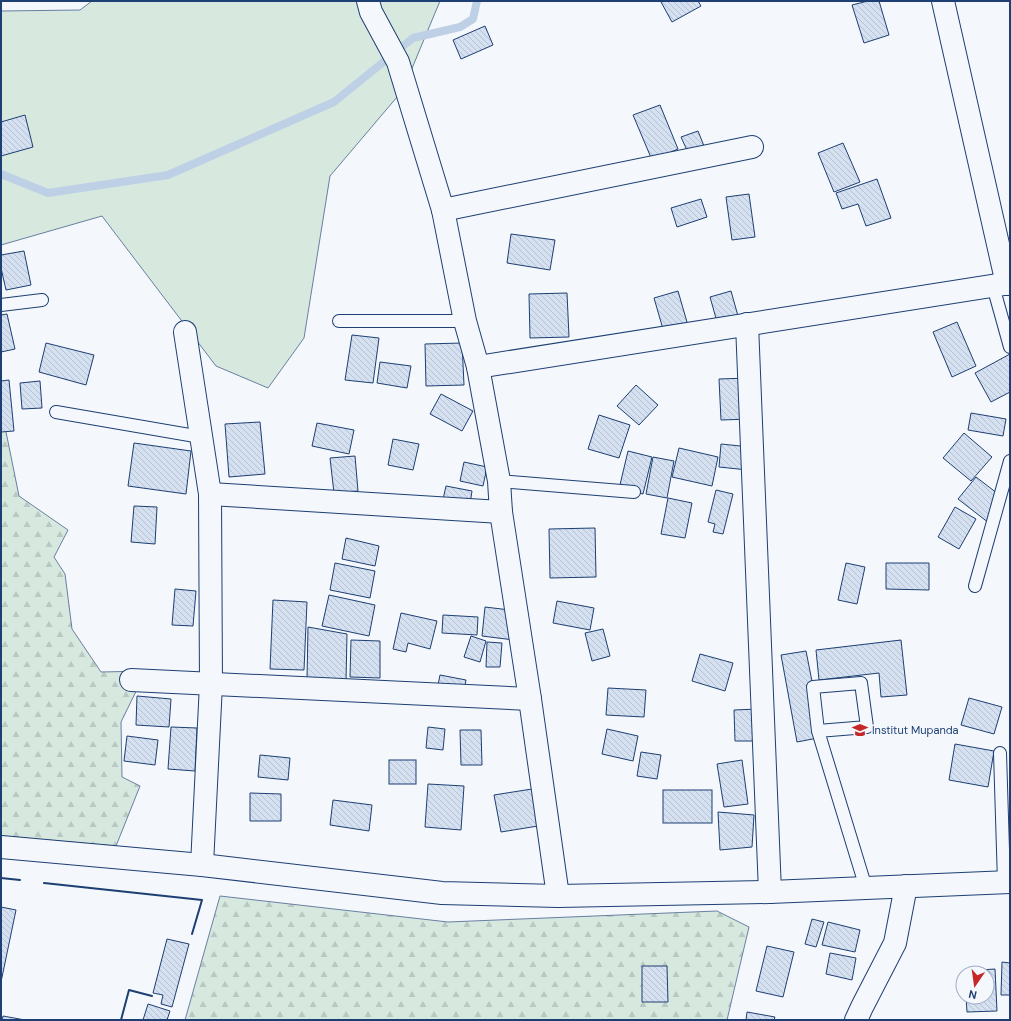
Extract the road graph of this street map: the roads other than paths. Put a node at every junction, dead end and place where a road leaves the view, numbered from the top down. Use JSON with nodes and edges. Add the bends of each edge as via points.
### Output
{"nodes":[{"id":1,"x":368,"y":1,"type":"edge"},
{"id":2,"x":943,"y":1,"type":"edge"},
{"id":3,"x":752,"y":147,"type":"dead end"},
{"id":4,"x":443,"y":210,"type":"junction"},
{"id":5,"x":1003,"y":284,"type":"edge"},
{"id":6,"x":42,"y":300,"type":"dead end"},
{"id":7,"x":1,"y":305,"type":"edge"},
{"id":8,"x":465,"y":321,"type":"junction"},
{"id":9,"x":339,"y":322,"type":"dead end"},
{"id":10,"x":747,"y":324,"type":"junction"},
{"id":11,"x":185,"y":332,"type":"dead end"},
{"id":12,"x":1010,"y":347,"type":"edge"},
{"id":13,"x":478,"y":367,"type":"junction"},
{"id":14,"x":56,"y":412,"type":"dead end"},
{"id":15,"x":201,"y":437,"type":"junction"},
{"id":16,"x":1010,"y":461,"type":"edge"},
{"id":17,"x":499,"y":481,"type":"junction"},
{"id":18,"x":634,"y":492,"type":"dead end"},
{"id":19,"x":210,"y":494,"type":"junction"},
{"id":20,"x":501,"y":512,"type":"junction"},
{"id":21,"x":975,"y":586,"type":"dead end"},
{"id":22,"x":131,"y":680,"type":"dead end"},
{"id":23,"x":211,"y":684,"type":"junction"},
{"id":24,"x":530,"y":698,"type":"junction"},
{"id":25,"x":818,"y":731,"type":"junction"},
{"id":26,"x":1000,"y":753,"type":"dead end"},
{"id":27,"x":1,"y":847,"type":"edge"},
{"id":28,"x":202,"y":866,"type":"junction"},
{"id":29,"x":1007,"y":882,"type":"edge"},
{"id":30,"x":906,"y":886,"type":"junction"},
{"id":31,"x":866,"y":888,"type":"junction"},
{"id":32,"x":770,"y":892,"type":"junction"},
{"id":33,"x":558,"y":896,"type":"junction"},
{"id":34,"x":856,"y":1020,"type":"edge"}],
"edges":[{"from":1,"to":4,"type":"street","via":[[393,54]]},
{"from":2,"to":5,"type":"street"},
{"from":3,"to":4,"type":"street"},
{"from":4,"to":8,"type":"street"},
{"from":5,"to":10,"type":"street"},
{"from":5,"to":12,"type":"lane"},
{"from":6,"to":7,"type":"lane"},
{"from":8,"to":9,"type":"lane"},
{"from":8,"to":13,"type":"street"},
{"from":10,"to":13,"type":"street"},
{"from":10,"to":32,"type":"street"},
{"from":11,"to":15,"type":"street"},
{"from":13,"to":17,"type":"street"},
{"from":14,"to":15,"type":"lane"},
{"from":15,"to":19,"type":"street"},
{"from":16,"to":21,"type":"lane"},
{"from":17,"to":18,"type":"lane"},
{"from":17,"to":20,"type":"street"},
{"from":19,"to":20,"type":"street"},
{"from":19,"to":23,"type":"street"},
{"from":20,"to":24,"type":"street"},
{"from":22,"to":23,"type":"street"},
{"from":23,"to":24,"type":"street"},
{"from":23,"to":28,"type":"street"},
{"from":24,"to":33,"type":"street"},
{"from":25,"to":25,"type":"lane","via":[[813,687],[861,683],[867,727]]},
{"from":25,"to":31,"type":"lane"},
{"from":26,"to":29,"type":"lane"},
{"from":27,"to":28,"type":"street"},
{"from":28,"to":33,"type":"street","via":[[442,893]]},
{"from":29,"to":30,"type":"street"},
{"from":30,"to":31,"type":"street"},
{"from":30,"to":34,"type":"street","via":[[895,943]]},
{"from":31,"to":32,"type":"street"},
{"from":32,"to":33,"type":"street"}]}
